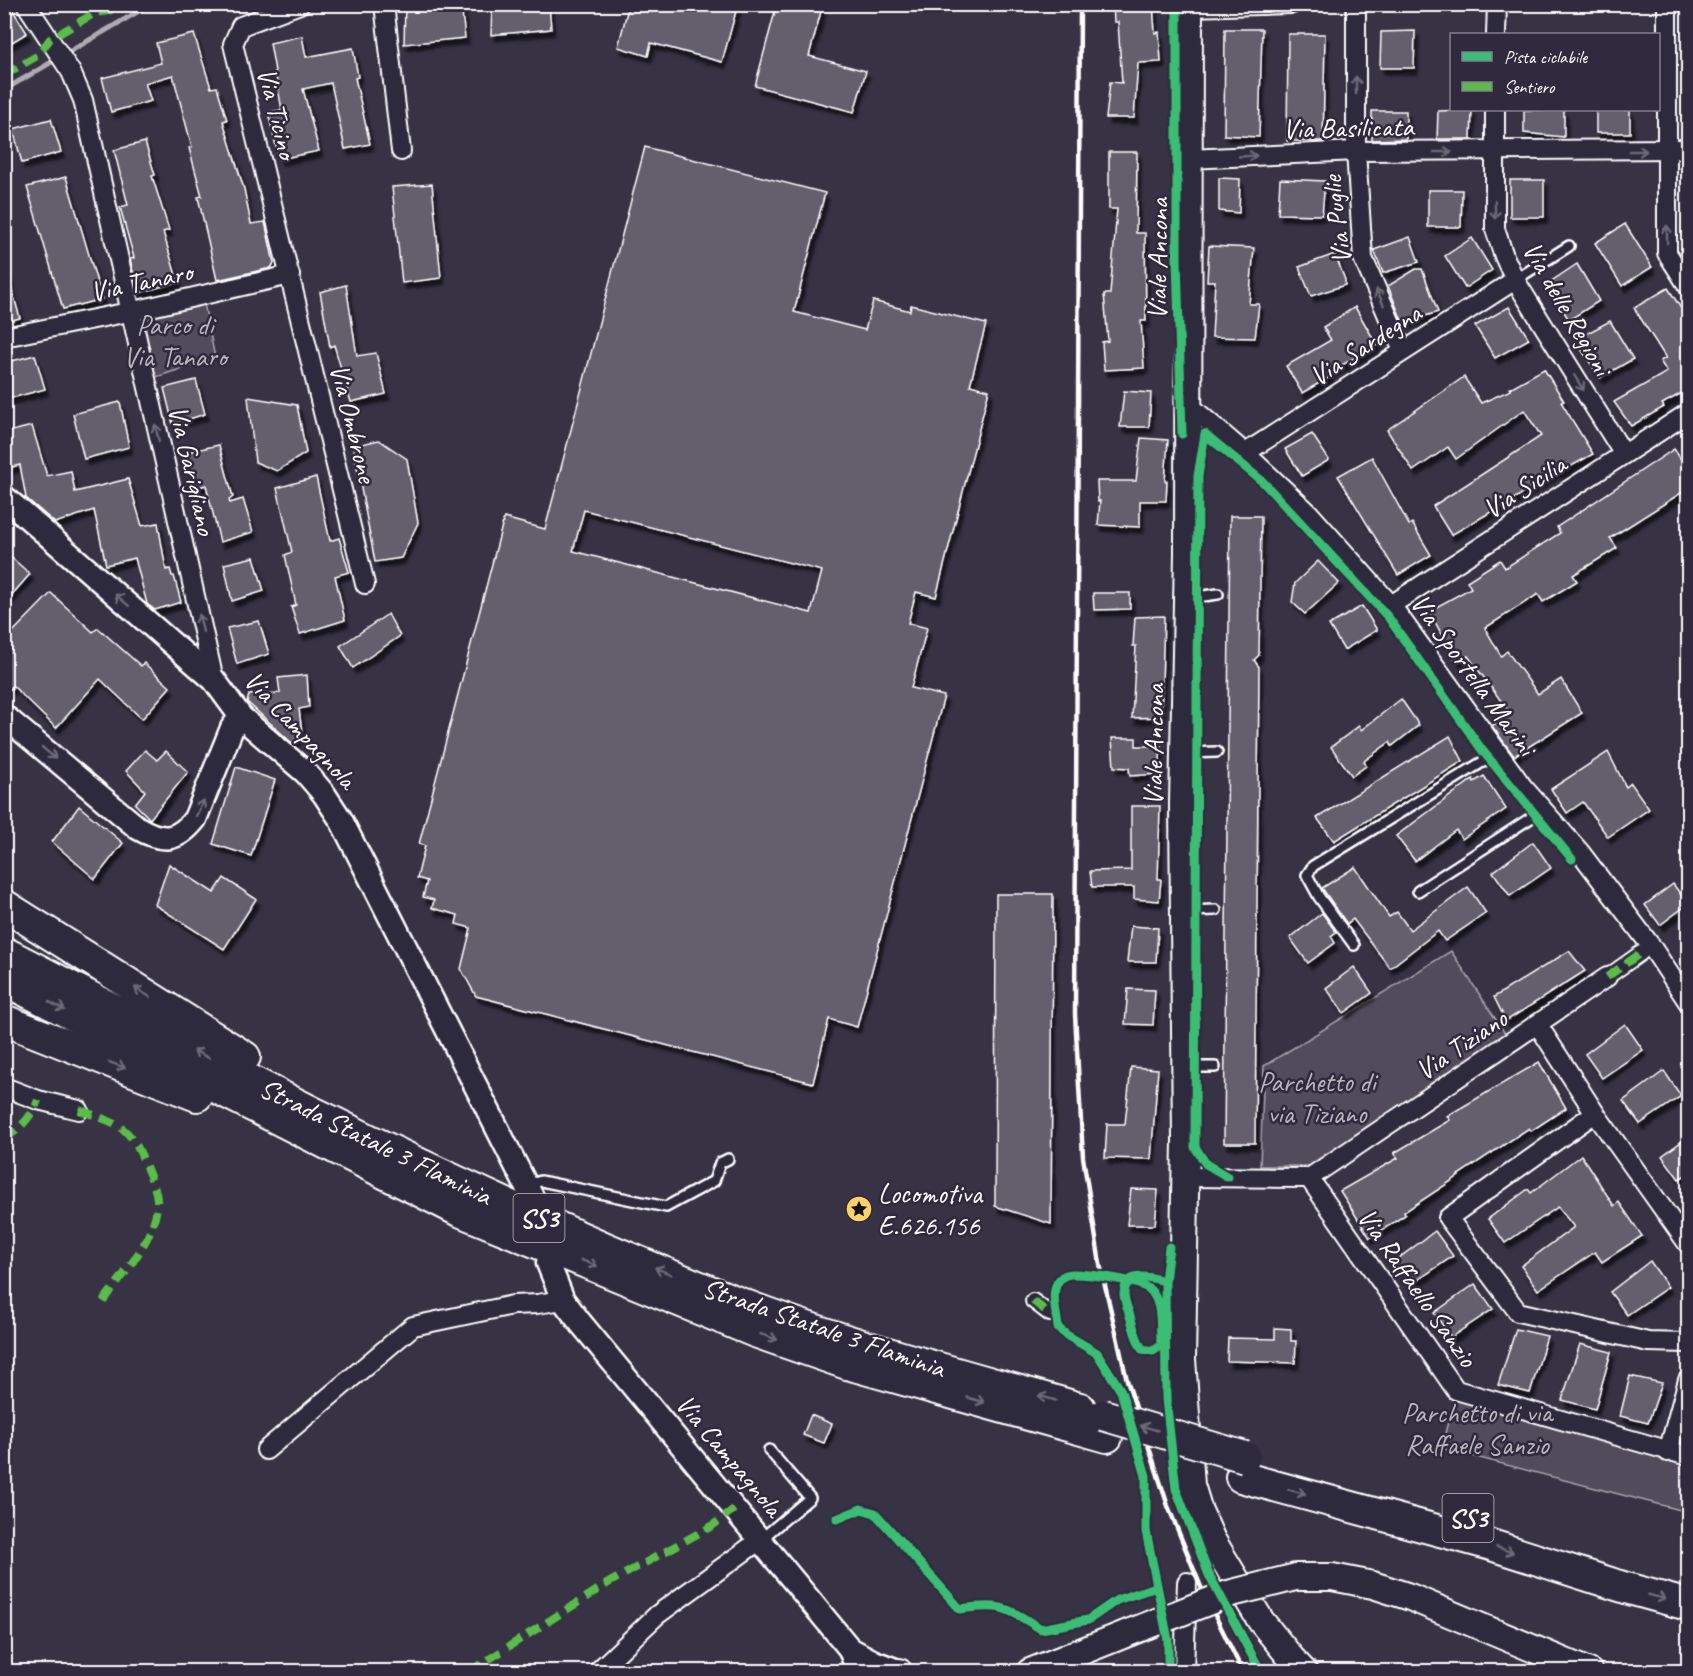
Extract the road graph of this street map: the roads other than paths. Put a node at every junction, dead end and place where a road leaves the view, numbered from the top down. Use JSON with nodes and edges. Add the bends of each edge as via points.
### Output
{"nodes":[{"id":1,"x":27,"y":4,"type":"edge"},
{"id":2,"x":300,"y":4,"type":"edge"},
{"id":3,"x":384,"y":4,"type":"edge"},
{"id":4,"x":1292,"y":4,"type":"edge"},
{"id":5,"x":1356,"y":4,"type":"edge"},
{"id":6,"x":1497,"y":4,"type":"edge"},
{"id":7,"x":1666,"y":4,"type":"edge"},
{"id":8,"x":1189,"y":6,"type":"edge"},
{"id":9,"x":1496,"y":33,"type":"edge"},
{"id":10,"x":1495,"y":111,"type":"edge"},
{"id":11,"x":1689,"y":149,"type":"edge"},
{"id":12,"x":1667,"y":150,"type":"junction"},
{"id":13,"x":1356,"y":151,"type":"junction"},
{"id":14,"x":401,"y":152,"type":"dead end"},
{"id":15,"x":1494,"y":152,"type":"junction"},
{"id":16,"x":1189,"y":159,"type":"junction"},
{"id":17,"x":1569,"y":246,"type":"dead end"},
{"id":18,"x":290,"y":275,"type":"junction"},
{"id":19,"x":1515,"y":280,"type":"junction"},
{"id":20,"x":1689,"y":285,"type":"edge"},
{"id":21,"x":129,"y":312,"type":"junction"},
{"id":22,"x":4,"y":337,"type":"edge"},
{"id":23,"x":1403,"y":351,"type":"junction"},
{"id":24,"x":1188,"y":404,"type":"junction"},
{"id":25,"x":1689,"y":413,"type":"edge"},
{"id":26,"x":1245,"y":453,"type":"junction"},
{"id":27,"x":1623,"y":453,"type":"junction"},
{"id":28,"x":4,"y":497,"type":"edge"},
{"id":29,"x":365,"y":584,"type":"dead end"},
{"id":30,"x":1218,"y":594,"type":"dead end"},
{"id":31,"x":1187,"y":598,"type":"junction"},
{"id":32,"x":1391,"y":605,"type":"junction"},
{"id":33,"x":214,"y":680,"type":"junction"},
{"id":34,"x":4,"y":716,"type":"edge"},
{"id":35,"x":241,"y":717,"type":"junction"},
{"id":36,"x":1217,"y":752,"type":"dead end"},
{"id":37,"x":1184,"y":753,"type":"junction"},
{"id":38,"x":1489,"y":758,"type":"dead end"},
{"id":39,"x":1544,"y":810,"type":"junction"},
{"id":40,"x":1418,"y":891,"type":"dead end"},
{"id":41,"x":4,"y":904,"type":"edge"},
{"id":42,"x":1216,"y":910,"type":"dead end"},
{"id":43,"x":1184,"y":911,"type":"junction"},
{"id":44,"x":1354,"y":945,"type":"dead end"},
{"id":45,"x":4,"y":952,"type":"edge"},
{"id":46,"x":1641,"y":953,"type":"dead end"},
{"id":47,"x":1607,"y":977,"type":"joint"},
{"id":48,"x":4,"y":980,"type":"edge"},
{"id":49,"x":1689,"y":1002,"type":"edge"},
{"id":50,"x":4,"y":1020,"type":"edge"},
{"id":51,"x":1538,"y":1025,"type":"junction"},
{"id":52,"x":1185,"y":1067,"type":"junction"},
{"id":53,"x":1215,"y":1067,"type":"dead end"},
{"id":54,"x":4,"y":1088,"type":"edge"},
{"id":55,"x":79,"y":1110,"type":"dead end"},
{"id":56,"x":1595,"y":1113,"type":"junction"},
{"id":57,"x":728,"y":1159,"type":"dead end"},
{"id":58,"x":443,"y":1174,"type":"junction"},
{"id":59,"x":1185,"y":1177,"type":"junction"},
{"id":60,"x":1309,"y":1178,"type":"junction"},
{"id":61,"x":530,"y":1191,"type":"joint"},
{"id":62,"x":457,"y":1210,"type":"junction"},
{"id":63,"x":1689,"y":1244,"type":"edge"},
{"id":64,"x":548,"y":1263,"type":"dead end"},
{"id":65,"x":563,"y":1300,"type":"junction"},
{"id":66,"x":1033,"y":1301,"type":"dead end"},
{"id":67,"x":1050,"y":1314,"type":"dead end"},
{"id":68,"x":1689,"y":1343,"type":"edge"},
{"id":69,"x":1689,"y":1380,"type":"edge"},
{"id":70,"x":1105,"y":1426,"type":"junction"},
{"id":71,"x":266,"y":1450,"type":"dead end"},
{"id":72,"x":769,"y":1450,"type":"dead end"},
{"id":73,"x":1668,"y":1452,"type":"junction"},
{"id":74,"x":1689,"y":1456,"type":"edge"},
{"id":75,"x":1243,"y":1467,"type":"junction"},
{"id":76,"x":760,"y":1540,"type":"junction"},
{"id":77,"x":1188,"y":1582,"type":"dead end"},
{"id":78,"x":1689,"y":1584,"type":"edge"},
{"id":79,"x":1689,"y":1605,"type":"edge"},
{"id":80,"x":850,"y":1649,"type":"junction"},
{"id":81,"x":597,"y":1671,"type":"edge"},
{"id":82,"x":858,"y":1671,"type":"edge"},
{"id":83,"x":898,"y":1671,"type":"edge"},
{"id":84,"x":1030,"y":1671,"type":"edge"},
{"id":85,"x":1184,"y":1671,"type":"edge"},
{"id":86,"x":1304,"y":1671,"type":"edge"},
{"id":87,"x":1589,"y":1671,"type":"edge"}],
"edges":[{"from":1,"to":21,"type":"street","name":"Via Garigliano","via":[[83,100]]},
{"from":2,"to":18,"type":"street","name":"Via Ticino","via":[[241,26],[233,44]]},
{"from":3,"to":14,"type":"street"},
{"from":4,"to":8,"type":"street"},
{"from":13,"to":5,"type":"street","name":"Via Puglie","one_way":true},
{"from":6,"to":9,"type":"street"},
{"from":7,"to":12,"type":"street"},
{"from":8,"to":16,"type":"main road","name":"Viale Ancona"},
{"from":10,"to":15,"type":"street","name":"Via delle Regioni"},
{"from":11,"to":12,"type":"street","name":"Via Basilicata"},
{"from":15,"to":12,"type":"street","name":"Via Basilicata","one_way":true},
{"from":20,"to":12,"type":"street","one_way":true,"via":[[1667,253]]},
{"from":13,"to":15,"type":"street","name":"Via Basilicata","one_way":true},
{"from":16,"to":13,"type":"street","name":"Via Basilicata","one_way":true},
{"from":23,"to":13,"type":"street","name":"Via Puglie","one_way":true,"via":[[1363,258]]},
{"from":15,"to":19,"type":"street","name":"Via delle Regioni","one_way":true,"via":[[1495,229]]},
{"from":16,"to":24,"type":"main road","name":"Viale Ancona"},
{"from":17,"to":19,"type":"lane"},
{"from":18,"to":21,"type":"street","name":"Via Tanaro"},
{"from":18,"to":29,"type":"street","name":"Via Ombrone"},
{"from":19,"to":23,"type":"street","name":"Via Sardegna"},
{"from":19,"to":27,"type":"street","name":"Via delle Regioni","one_way":true},
{"from":21,"to":22,"type":"street","name":"Via Tanaro"},
{"from":33,"to":21,"type":"street","name":"Via Garigliano","one_way":true},
{"from":23,"to":26,"type":"street","name":"Via Sardegna"},
{"from":24,"to":26,"type":"street","name":"Via Sportella Marini"},
{"from":24,"to":31,"type":"main road","name":"Viale Ancona"},
{"from":25,"to":27,"type":"street","name":"Via Sicilia"},
{"from":26,"to":32,"type":"street","name":"Via Sportella Marini","via":[[1309,513]]},
{"from":27,"to":32,"type":"street","name":"Via Sicilia"},
{"from":33,"to":28,"type":"street","name":"Via Campagnola","one_way":true},
{"from":30,"to":31,"type":"lane"},
{"from":31,"to":37,"type":"main road","name":"Viale Ancona"},
{"from":32,"to":39,"type":"street","name":"Via Sportella Marini","via":[[1523,787]]},
{"from":33,"to":35,"type":"street","name":"Via Campagnola"},
{"from":34,"to":35,"type":"street","one_way":true,"via":[[138,828],[162,838],[174,837],[195,819],[232,728]]},
{"from":35,"to":61,"type":"street","name":"Via Campagnola","via":[[306,773],[341,820]]},
{"from":36,"to":37,"type":"lane"},
{"from":37,"to":43,"type":"main road","name":"Viale Ancona"},
{"from":38,"to":44,"type":"lane","via":[[1313,866],[1307,875]]},
{"from":39,"to":40,"type":"lane"},
{"from":39,"to":49,"type":"street","name":"Via Sportella Marini","via":[[1637,927]]},
{"from":58,"to":41,"type":"highway","one_way":true,"via":[[388,1137],[302,1093]]},
{"from":42,"to":43,"type":"lane"},
{"from":43,"to":52,"type":"main road","name":"Viale Ancona"},
{"from":58,"to":45,"type":"highway","name":"Strada Statale 3 Flaminia","number":"SS3","one_way":true,"via":[[324,1118]]},
{"from":46,"to":47,"type":"street","name":"Via Tiziano"},
{"from":47,"to":51,"type":"street","name":"Via Tiziano"},
{"from":48,"to":62,"type":"highway","name":"Strada Statale 3 Flaminia","number":"SS3","one_way":true},
{"from":50,"to":62,"type":"highway","one_way":true,"via":[[224,1107],[369,1179]]},
{"from":51,"to":56,"type":"street"},
{"from":51,"to":60,"type":"street","name":"Via Tiziano"},
{"from":52,"to":53,"type":"lane"},
{"from":52,"to":59,"type":"main road","name":"Viale Ancona"},
{"from":54,"to":55,"type":"street"},
{"from":56,"to":63,"type":"street"},
{"from":56,"to":68,"type":"street","via":[[1448,1218],[1518,1312],[1648,1342]]},
{"from":57,"to":61,"type":"lane","via":[[720,1163],[714,1181],[666,1207],[541,1181]]},
{"from":70,"to":58,"type":"highway","name":"Strada Statale 3 Flaminia","number":"SS3","one_way":true,"via":[[750,1307]]},
{"from":59,"to":60,"type":"street"},
{"from":59,"to":86,"type":"main road","name":"Viale Ancona","via":[[1182,1359],[1191,1485],[1212,1539],[1261,1621]]},
{"from":60,"to":73,"type":"street","name":"Via Raffaello Sanzio","via":[[1456,1390]]},
{"from":62,"to":70,"type":"highway","name":"Strada Statale 3 Flaminia","number":"SS3","one_way":true,"via":[[755,1332],[847,1364]]},
{"from":64,"to":65,"type":"street","name":"Via Campagnola"},
{"from":65,"to":71,"type":"street","via":[[513,1305],[413,1326]]},
{"from":65,"to":76,"type":"street","name":"Via Campagnola"},
{"from":66,"to":67,"type":"street"},
{"from":69,"to":73,"type":"street"},
{"from":70,"to":75,"type":"highway","name":"Strada Statale 3 Flaminia","number":"SS3","bridge":true},
{"from":72,"to":76,"type":"lane","via":[[810,1498]]},
{"from":73,"to":74,"type":"street","name":"Via Raffaello Sanzio"},
{"from":75,"to":78,"type":"highway","name":"Strada Statale 3 Flaminia","number":"SS3","via":[[1487,1523]]},
{"from":75,"to":79,"type":"highway","name":"Strada Statale 3 Flaminia","number":"SS3","one_way":true},
{"from":76,"to":80,"type":"street","name":"Via Campagnola"},
{"from":76,"to":81,"type":"street","via":[[657,1615]]},
{"from":77,"to":85,"type":"street"},
{"from":80,"to":82,"type":"street","name":"Via Campagnola"},
{"from":80,"to":83,"type":"street","name":"Via Campagnola"},
{"from":84,"to":87,"type":"main road","bridge":true,"via":[[1228,1594],[1296,1577],[1332,1577],[1410,1597]]}]}
